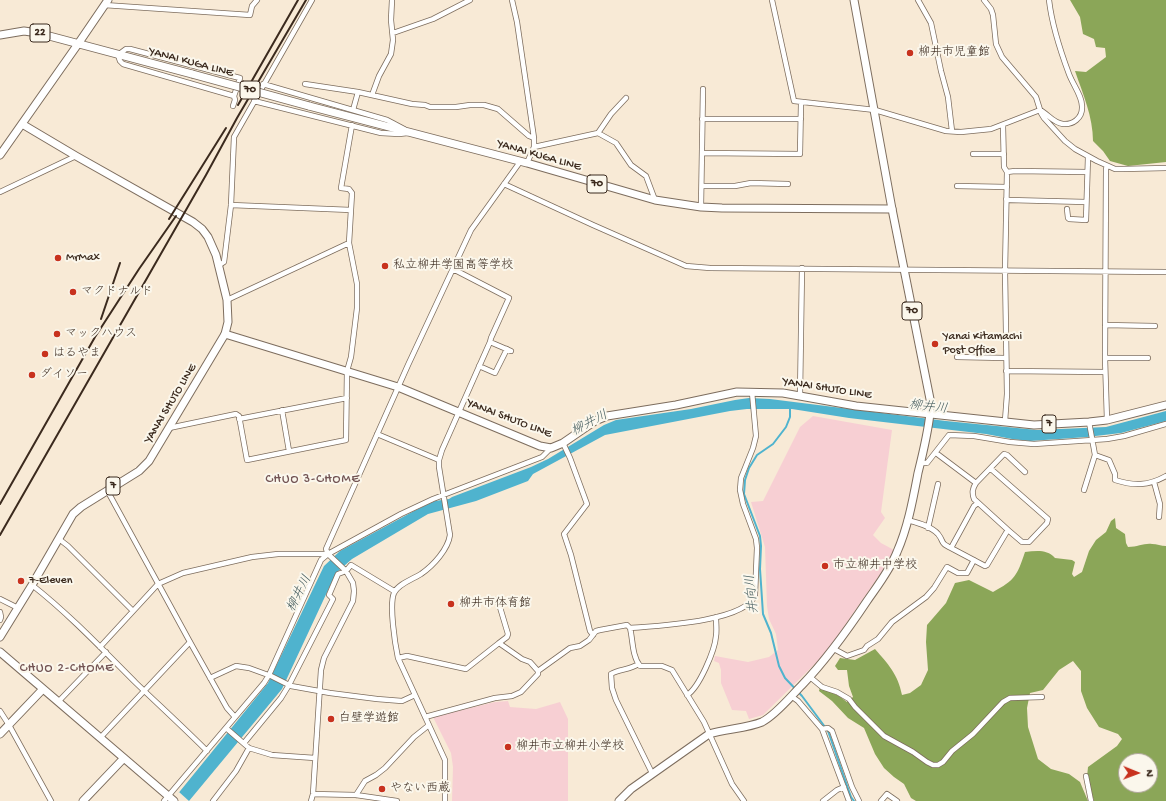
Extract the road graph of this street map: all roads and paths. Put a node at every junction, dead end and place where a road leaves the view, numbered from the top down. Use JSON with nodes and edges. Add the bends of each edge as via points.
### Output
{"nodes":[{"id":1,"x":257,"y":0,"type":"edge"},
{"id":2,"x":312,"y":0,"type":"edge"},
{"id":3,"x":392,"y":0,"type":"edge"},
{"id":4,"x":470,"y":0,"type":"edge"},
{"id":5,"x":512,"y":0,"type":"edge"},
{"id":6,"x":772,"y":0,"type":"edge"},
{"id":7,"x":854,"y":0,"type":"edge"},
{"id":8,"x":918,"y":0,"type":"edge"},
{"id":9,"x":984,"y":0,"type":"edge"},
{"id":10,"x":1049,"y":0,"type":"edge"},
{"id":11,"x":106,"y":3,"type":"edge"},
{"id":12,"x":0,"y":34,"type":"edge"},
{"id":13,"x":393,"y":34,"type":"junction"},
{"id":14,"x":78,"y":44,"type":"junction"},
{"id":15,"x":118,"y":55,"type":"junction"},
{"id":16,"x":263,"y":84,"type":"junction"},
{"id":17,"x":305,"y":84,"type":"dead end"},
{"id":18,"x":703,"y":89,"type":"dead end"},
{"id":19,"x":358,"y":92,"type":"junction"},
{"id":20,"x":290,"y":93,"type":"junction"},
{"id":21,"x":372,"y":95,"type":"junction"},
{"id":22,"x":234,"y":96,"type":"junction"},
{"id":23,"x":626,"y":98,"type":"dead end"},
{"id":24,"x":254,"y":101,"type":"junction"},
{"id":25,"x":801,"y":103,"type":"junction"},
{"id":26,"x":233,"y":106,"type":"dead end"},
{"id":27,"x":286,"y":109,"type":"junction"},
{"id":28,"x":353,"y":110,"type":"junction"},
{"id":29,"x":875,"y":110,"type":"junction"},
{"id":30,"x":1040,"y":110,"type":"junction"},
{"id":31,"x":702,"y":119,"type":"junction"},
{"id":32,"x":801,"y":119,"type":"junction"},
{"id":33,"x":22,"y":124,"type":"junction"},
{"id":34,"x":352,"y":125,"type":"junction"},
{"id":35,"x":1003,"y":126,"type":"junction"},
{"id":36,"x":952,"y":132,"type":"junction"},
{"id":37,"x":411,"y":133,"type":"junction"},
{"id":38,"x":598,"y":133,"type":"junction"},
{"id":39,"x":534,"y":138,"type":"junction"},
{"id":40,"x":534,"y":147,"type":"junction"},
{"id":41,"x":702,"y":153,"type":"junction"},
{"id":42,"x":973,"y":154,"type":"dead end"},
{"id":43,"x":1004,"y":154,"type":"junction"},
{"id":44,"x":0,"y":155,"type":"edge"},
{"id":45,"x":76,"y":156,"type":"junction"},
{"id":46,"x":1088,"y":157,"type":"junction"},
{"id":47,"x":523,"y":162,"type":"junction"},
{"id":48,"x":1107,"y":166,"type":"junction"},
{"id":49,"x":1166,"y":168,"type":"edge"},
{"id":50,"x":1007,"y":172,"type":"junction"},
{"id":51,"x":1087,"y":172,"type":"junction"},
{"id":52,"x":504,"y":184,"type":"junction"},
{"id":53,"x":788,"y":184,"type":"dead end"},
{"id":54,"x":702,"y":186,"type":"junction"},
{"id":55,"x":957,"y":186,"type":"dead end"},
{"id":56,"x":1007,"y":187,"type":"junction"},
{"id":57,"x":0,"y":192,"type":"edge"},
{"id":58,"x":1006,"y":199,"type":"junction"},
{"id":59,"x":655,"y":200,"type":"junction"},
{"id":60,"x":1086,"y":202,"type":"junction"},
{"id":61,"x":231,"y":205,"type":"junction"},
{"id":62,"x":701,"y":206,"type":"junction"},
{"id":63,"x":892,"y":209,"type":"junction"},
{"id":64,"x":1067,"y":209,"type":"dead end"},
{"id":65,"x":351,"y":210,"type":"junction"},
{"id":66,"x":349,"y":243,"type":"junction"},
{"id":67,"x":218,"y":266,"type":"junction"},
{"id":68,"x":802,"y":268,"type":"junction"},
{"id":69,"x":453,"y":269,"type":"junction"},
{"id":70,"x":904,"y":269,"type":"junction"},
{"id":71,"x":1005,"y":271,"type":"junction"},
{"id":72,"x":1106,"y":271,"type":"junction"},
{"id":73,"x":1166,"y":272,"type":"edge"},
{"id":74,"x":227,"y":300,"type":"junction"},
{"id":75,"x":1105,"y":325,"type":"junction"},
{"id":76,"x":1155,"y":326,"type":"dead end"},
{"id":77,"x":225,"y":334,"type":"junction"},
{"id":78,"x":490,"y":342,"type":"junction"},
{"id":79,"x":957,"y":357,"type":"dead end"},
{"id":80,"x":1005,"y":358,"type":"junction"},
{"id":81,"x":1105,"y":358,"type":"junction"},
{"id":82,"x":1148,"y":358,"type":"dead end"},
{"id":83,"x":479,"y":366,"type":"junction"},
{"id":84,"x":348,"y":371,"type":"junction"},
{"id":85,"x":1006,"y":371,"type":"junction"},
{"id":86,"x":1105,"y":372,"type":"junction"},
{"id":87,"x":398,"y":387,"type":"junction"},
{"id":88,"x":752,"y":393,"type":"junction"},
{"id":89,"x":800,"y":396,"type":"junction"},
{"id":90,"x":348,"y":398,"type":"junction"},
{"id":91,"x":1166,"y":404,"type":"edge"},
{"id":92,"x":282,"y":410,"type":"junction"},
{"id":93,"x":458,"y":412,"type":"junction"},
{"id":94,"x":930,"y":416,"type":"junction"},
{"id":95,"x":239,"y":419,"type":"junction"},
{"id":96,"x":1107,"y":420,"type":"junction"},
{"id":97,"x":1005,"y":422,"type":"junction"},
{"id":98,"x":1090,"y":424,"type":"junction"},
{"id":99,"x":1166,"y":424,"type":"edge"},
{"id":100,"x":169,"y":428,"type":"junction"},
{"id":101,"x":377,"y":434,"type":"junction"},
{"id":102,"x":1092,"y":440,"type":"junction"},
{"id":103,"x":564,"y":445,"type":"junction"},
{"id":104,"x":552,"y":448,"type":"junction"},
{"id":105,"x":289,"y":451,"type":"junction"},
{"id":106,"x":936,"y":453,"type":"junction"},
{"id":107,"x":1095,"y":455,"type":"junction"},
{"id":108,"x":439,"y":460,"type":"junction"},
{"id":109,"x":920,"y":463,"type":"junction"},
{"id":110,"x":991,"y":469,"type":"junction"},
{"id":111,"x":1025,"y":472,"type":"dead end"},
{"id":112,"x":1166,"y":476,"type":"edge"},
{"id":113,"x":1154,"y":482,"type":"junction"},
{"id":114,"x":976,"y":483,"type":"junction"},
{"id":115,"x":938,"y":484,"type":"dead end"},
{"id":116,"x":107,"y":490,"type":"junction"},
{"id":117,"x":1084,"y":490,"type":"dead end"},
{"id":118,"x":445,"y":497,"type":"junction"},
{"id":119,"x":978,"y":503,"type":"junction"},
{"id":120,"x":1159,"y":517,"type":"dead end"},
{"id":121,"x":908,"y":520,"type":"junction"},
{"id":122,"x":928,"y":528,"type":"junction"},
{"id":123,"x":1008,"y":530,"type":"junction"},
{"id":124,"x":59,"y":539,"type":"junction"},
{"id":125,"x":951,"y":548,"type":"junction"},
{"id":126,"x":328,"y":554,"type":"junction"},
{"id":127,"x":974,"y":560,"type":"junction"},
{"id":128,"x":345,"y":570,"type":"junction"},
{"id":129,"x":158,"y":584,"type":"junction"},
{"id":130,"x":32,"y":585,"type":"junction"},
{"id":131,"x":394,"y":591,"type":"junction"},
{"id":132,"x":0,"y":599,"type":"edge"},
{"id":133,"x":495,"y":600,"type":"dead end"},
{"id":134,"x":18,"y":608,"type":"junction"},
{"id":135,"x":133,"y":611,"type":"junction"},
{"id":136,"x":0,"y":612,"type":"edge"},
{"id":137,"x":716,"y":617,"type":"junction"},
{"id":138,"x":0,"y":620,"type":"edge"},
{"id":139,"x":630,"y":628,"type":"junction"},
{"id":140,"x":593,"y":635,"type":"junction"},
{"id":141,"x":0,"y":637,"type":"edge"},
{"id":142,"x":190,"y":642,"type":"junction"},
{"id":143,"x":499,"y":643,"type":"junction"},
{"id":144,"x":100,"y":647,"type":"junction"},
{"id":145,"x":834,"y":648,"type":"junction"},
{"id":146,"x":0,"y":652,"type":"edge"},
{"id":147,"x":106,"y":652,"type":"junction"},
{"id":148,"x":398,"y":658,"type":"junction"},
{"id":149,"x":638,"y":664,"type":"junction"},
{"id":150,"x":538,"y":671,"type":"junction"},
{"id":151,"x":270,"y":675,"type":"junction"},
{"id":152,"x":810,"y":677,"type":"junction"},
{"id":153,"x":210,"y":678,"type":"junction"},
{"id":154,"x":288,"y":685,"type":"junction"},
{"id":155,"x":43,"y":689,"type":"junction"},
{"id":156,"x":144,"y":690,"type":"junction"},
{"id":157,"x":320,"y":691,"type":"junction"},
{"id":158,"x":415,"y":695,"type":"junction"},
{"id":159,"x":687,"y":695,"type":"junction"},
{"id":160,"x":791,"y":696,"type":"junction"},
{"id":161,"x":1042,"y":697,"type":"dead end"},
{"id":162,"x":58,"y":702,"type":"junction"},
{"id":163,"x":0,"y":711,"type":"edge"},
{"id":164,"x":236,"y":717,"type":"junction"},
{"id":165,"x":425,"y":717,"type":"junction"},
{"id":166,"x":9,"y":725,"type":"junction"},
{"id":167,"x":429,"y":725,"type":"junction"},
{"id":168,"x":226,"y":729,"type":"junction"},
{"id":169,"x":824,"y":729,"type":"junction"},
{"id":170,"x":0,"y":734,"type":"edge"},
{"id":171,"x":709,"y":734,"type":"junction"},
{"id":172,"x":100,"y":738,"type":"junction"},
{"id":173,"x":242,"y":742,"type":"junction"},
{"id":174,"x":249,"y":748,"type":"junction"},
{"id":175,"x":207,"y":751,"type":"junction"},
{"id":176,"x":124,"y":758,"type":"junction"},
{"id":177,"x":315,"y":758,"type":"junction"},
{"id":178,"x":652,"y":773,"type":"junction"},
{"id":179,"x":1086,"y":776,"type":"dead end"},
{"id":180,"x":844,"y":787,"type":"junction"},
{"id":181,"x":313,"y":794,"type":"junction"},
{"id":182,"x":356,"y":795,"type":"junction"},
{"id":183,"x":170,"y":799,"type":"edge"},
{"id":184,"x":51,"y":801,"type":"edge"},
{"id":185,"x":83,"y":801,"type":"edge"},
{"id":186,"x":213,"y":801,"type":"edge"},
{"id":187,"x":311,"y":801,"type":"edge"},
{"id":188,"x":398,"y":801,"type":"edge"},
{"id":189,"x":445,"y":801,"type":"edge"},
{"id":190,"x":619,"y":801,"type":"edge"},
{"id":191,"x":744,"y":801,"type":"edge"},
{"id":192,"x":823,"y":801,"type":"edge"},
{"id":193,"x":849,"y":801,"type":"edge"},
{"id":194,"x":859,"y":801,"type":"edge"},
{"id":195,"x":881,"y":801,"type":"edge"},
{"id":196,"x":897,"y":801,"type":"edge"},
{"id":197,"x":1091,"y":801,"type":"edge"}],
"edges":[{"from":1,"to":11,"type":"street","via":[[250,15]]},
{"from":2,"to":16,"type":"street"},
{"from":3,"to":13,"type":"street"},
{"from":4,"to":13,"type":"street","via":[[433,19]]},
{"from":5,"to":39,"type":"street"},
{"from":6,"to":25,"type":"street","via":[[794,101]]},
{"from":7,"to":29,"type":"main road"},
{"from":8,"to":36,"type":"street","via":[[931,23],[948,97]]},
{"from":9,"to":30,"type":"street","via":[[993,15],[998,51],[1036,98]]},
{"from":10,"to":30,"type":"street","via":[[1057,42],[1082,108],[1077,120],[1064,124],[1056,122]]},
{"from":11,"to":14,"type":"main road"},
{"from":12,"to":14,"type":"main road","number":"22","via":[[24,31]]},
{"from":13,"to":21,"type":"street","via":[[391,54]]},
{"from":14,"to":15,"type":"main road","name":"YANAI KUGA LINE","number":"70"},
{"from":14,"to":33,"type":"main road"},
{"from":15,"to":22,"type":"street","via":[[123,64]]},
{"from":15,"to":22,"type":"street","via":[[126,49],[240,78]]},
{"from":15,"to":37,"type":"main road","name":"YANAI KUGA LINE","number":"70","bridge":true},
{"from":16,"to":20,"type":"street"},
{"from":16,"to":24,"type":"street"},
{"from":17,"to":19,"type":"street"},
{"from":18,"to":31,"type":"street"},
{"from":19,"to":21,"type":"street"},
{"from":19,"to":28,"type":"street"},
{"from":20,"to":27,"type":"street"},
{"from":20,"to":28,"type":"street"},
{"from":21,"to":39,"type":"street","via":[[430,107],[484,105],[498,109]]},
{"from":22,"to":26,"type":"street"},
{"from":23,"to":38,"type":"street"},
{"from":24,"to":27,"type":"street"},
{"from":24,"to":61,"type":"street","via":[[234,137]]},
{"from":25,"to":29,"type":"street"},
{"from":25,"to":32,"type":"street"},
{"from":27,"to":34,"type":"street"},
{"from":28,"to":37,"type":"street","via":[[387,120]]},
{"from":29,"to":36,"type":"street"},
{"from":29,"to":63,"type":"main road"},
{"from":30,"to":35,"type":"street"},
{"from":30,"to":46,"type":"street","via":[[1065,141]]},
{"from":31,"to":32,"type":"street"},
{"from":31,"to":41,"type":"street"},
{"from":32,"to":41,"type":"street","via":[[800,154]]},
{"from":33,"to":44,"type":"main road"},
{"from":33,"to":45,"type":"main road"},
{"from":34,"to":37,"type":"street","via":[[381,132]]},
{"from":34,"to":65,"type":"street","via":[[341,188],[350,189],[352,192]]},
{"from":35,"to":36,"type":"street"},
{"from":35,"to":43,"type":"street"},
{"from":37,"to":47,"type":"main road","name":"YANAI KUGA LINE","number":"70"},
{"from":38,"to":40,"type":"street"},
{"from":38,"to":59,"type":"street","via":[[616,142],[631,164],[646,176]]},
{"from":39,"to":40,"type":"street"},
{"from":40,"to":47,"type":"street"},
{"from":41,"to":54,"type":"street"},
{"from":42,"to":43,"type":"street"},
{"from":43,"to":50,"type":"street","via":[[1004,167]]},
{"from":45,"to":57,"type":"street"},
{"from":45,"to":67,"type":"main road","via":[[193,222],[208,237]]},
{"from":46,"to":48,"type":"street"},
{"from":46,"to":51,"type":"street"},
{"from":47,"to":52,"type":"street"},
{"from":47,"to":59,"type":"main road","name":"YANAI KUGA LINE","number":"70"},
{"from":48,"to":49,"type":"street","via":[[1123,169]]},
{"from":48,"to":72,"type":"street"},
{"from":50,"to":51,"type":"street"},
{"from":50,"to":56,"type":"street"},
{"from":51,"to":60,"type":"street"},
{"from":52,"to":68,"type":"street","via":[[686,266]]},
{"from":52,"to":69,"type":"street","via":[[471,230]]},
{"from":53,"to":54,"type":"street"},
{"from":54,"to":62,"type":"street"},
{"from":55,"to":56,"type":"street"},
{"from":56,"to":58,"type":"street"},
{"from":58,"to":60,"type":"street"},
{"from":58,"to":71,"type":"street"},
{"from":59,"to":62,"type":"main road","name":"YANAI KUGA LINE","number":"70"},
{"from":60,"to":64,"type":"street","via":[[1086,220],[1070,220]]},
{"from":61,"to":65,"type":"street"},
{"from":61,"to":67,"type":"street","via":[[226,254],[224,262]]},
{"from":62,"to":63,"type":"main road","name":"YANAI KUGA LINE","number":"70"},
{"from":63,"to":70,"type":"main road","number":"70"},
{"from":65,"to":66,"type":"street"},
{"from":66,"to":74,"type":"street"},
{"from":66,"to":84,"type":"street","via":[[357,284],[357,308]]},
{"from":67,"to":74,"type":"main road"},
{"from":68,"to":70,"type":"street"},
{"from":68,"to":89,"type":"street"},
{"from":69,"to":78,"type":"street","via":[[509,298]]},
{"from":69,"to":87,"type":"street"},
{"from":70,"to":71,"type":"street"},
{"from":70,"to":94,"type":"main road","number":"70","via":[[930,399]]},
{"from":71,"to":72,"type":"street"},
{"from":71,"to":80,"type":"street"},
{"from":72,"to":73,"type":"street"},
{"from":72,"to":75,"type":"street"},
{"from":74,"to":77,"type":"main road","via":[[228,322]]},
{"from":75,"to":76,"type":"street"},
{"from":75,"to":81,"type":"street"},
{"from":77,"to":84,"type":"main road","name":"YANAI SHUTO LINE"},
{"from":77,"to":100,"type":"main road","name":"YANAI SHUTO LINE","number":"7"},
{"from":78,"to":83,"type":"street"},
{"from":78,"to":83,"type":"street","via":[[509,350],[495,373]]},
{"from":79,"to":80,"type":"street"},
{"from":80,"to":85,"type":"street"},
{"from":81,"to":82,"type":"street"},
{"from":81,"to":86,"type":"street"},
{"from":83,"to":93,"type":"street"},
{"from":84,"to":87,"type":"main road","name":"YANAI SHUTO LINE"},
{"from":84,"to":90,"type":"street"},
{"from":85,"to":86,"type":"street"},
{"from":85,"to":97,"type":"street"},
{"from":86,"to":96,"type":"street"},
{"from":87,"to":93,"type":"main road","name":"YANAI SHUTO LINE"},
{"from":87,"to":101,"type":"street"},
{"from":88,"to":89,"type":"main road","name":"YANAI SHUTO LINE","number":"7","via":[[771,392]]},
{"from":88,"to":103,"type":"main road","name":"YANAI SHUTO LINE","number":"7","via":[[726,394],[607,416],[595,421]]},
{"from":88,"to":137,"type":"street","via":[[756,436],[741,478],[740,490],[756,539],[755,596],[730,614]]},
{"from":89,"to":94,"type":"main road","name":"YANAI SHUTO LINE","number":"7"},
{"from":90,"to":92,"type":"street"},
{"from":90,"to":105,"type":"street","via":[[346,440]]},
{"from":91,"to":96,"type":"main road","name":"YANAI SHUTO LINE","number":"7"},
{"from":92,"to":95,"type":"street"},
{"from":92,"to":105,"type":"street"},
{"from":93,"to":104,"type":"main road","name":"YANAI SHUTO LINE","via":[[540,446]]},
{"from":93,"to":108,"type":"street"},
{"from":94,"to":97,"type":"main road","name":"YANAI SHUTO LINE","number":"7"},
{"from":94,"to":109,"type":"main road"},
{"from":95,"to":100,"type":"street","via":[[236,414]]},
{"from":95,"to":105,"type":"street","via":[[246,460]]},
{"from":96,"to":98,"type":"main road","name":"YANAI SHUTO LINE","number":"7"},
{"from":97,"to":98,"type":"main road","name":"YANAI SHUTO LINE","number":"7","via":[[1034,425]]},
{"from":98,"to":102,"type":"street"},
{"from":99,"to":102,"type":"street","via":[[1124,436]]},
{"from":100,"to":116,"type":"main road","name":"YANAI SHUTO LINE","number":"7","via":[[149,461]]},
{"from":101,"to":108,"type":"street"},
{"from":101,"to":126,"type":"street","via":[[326,549]]},
{"from":102,"to":106,"type":"street","via":[[1021,444],[983,437],[949,435]]},
{"from":102,"to":107,"type":"street"},
{"from":103,"to":104,"type":"main road","name":"YANAI SHUTO LINE","number":"7"},
{"from":103,"to":140,"type":"street","via":[[587,504],[564,534]]},
{"from":104,"to":118,"type":"street","via":[[542,457]]},
{"from":106,"to":109,"type":"street","via":[[927,463]]},
{"from":106,"to":114,"type":"street"},
{"from":107,"to":113,"type":"street","via":[[1109,460],[1115,480],[1144,485]]},
{"from":107,"to":117,"type":"street"},
{"from":108,"to":118,"type":"street"},
{"from":109,"to":121,"type":"main road"},
{"from":110,"to":111,"type":"street","via":[[1004,454]]},
{"from":110,"to":114,"type":"street"},
{"from":110,"to":123,"type":"street","via":[[1048,520],[1029,542],[1022,542]]},
{"from":112,"to":113,"type":"street"},
{"from":113,"to":120,"type":"street","via":[[1160,504]]},
{"from":114,"to":119,"type":"street","via":[[972,494]]},
{"from":115,"to":122,"type":"street"},
{"from":116,"to":124,"type":"main road","name":"YANAI SHUTO LINE","number":"7","via":[[73,514]]},
{"from":116,"to":129,"type":"street"},
{"from":118,"to":126,"type":"street","via":[[401,514]]},
{"from":118,"to":131,"type":"street","via":[[449,543],[422,573]]},
{"from":119,"to":123,"type":"street"},
{"from":119,"to":125,"type":"street"},
{"from":121,"to":122,"type":"street"},
{"from":121,"to":145,"type":"main road","via":[[891,564]]},
{"from":122,"to":125,"type":"street","via":[[937,534],[942,544]]},
{"from":123,"to":127,"type":"street","via":[[987,565]]},
{"from":124,"to":130,"type":"main road","name":"YANAI SHUTO LINE","number":"7"},
{"from":124,"to":135,"type":"street"},
{"from":125,"to":127,"type":"street"},
{"from":126,"to":128,"type":"street"},
{"from":126,"to":129,"type":"street","via":[[252,557],[183,573]]},
{"from":126,"to":151,"type":"street","via":[[321,560]]},
{"from":127,"to":145,"type":"street","via":[[966,573],[958,573],[947,567],[926,597],[892,622],[878,639],[864,650],[847,656]]},
{"from":128,"to":131,"type":"street","via":[[351,565]]},
{"from":128,"to":154,"type":"street","via":[[338,574],[329,595],[333,600]]},
{"from":128,"to":157,"type":"street","via":[[352,583],[354,597],[324,658]]},
{"from":129,"to":135,"type":"street"},
{"from":129,"to":142,"type":"street"},
{"from":130,"to":134,"type":"main road","name":"YANAI SHUTO LINE","number":"7"},
{"from":130,"to":144,"type":"street"},
{"from":131,"to":148,"type":"street","via":[[392,606]]},
{"from":132,"to":134,"type":"street"},
{"from":133,"to":143,"type":"street","via":[[499,604],[508,634]]},
{"from":134,"to":141,"type":"main road","name":"YANAI SHUTO LINE","number":"7"},
{"from":135,"to":144,"type":"street"},
{"from":136,"to":138,"type":"street"},
{"from":137,"to":139,"type":"street","via":[[678,624]]},
{"from":137,"to":159,"type":"street","via":[[715,643],[704,673],[692,693]]},
{"from":139,"to":140,"type":"street","via":[[627,625],[600,630]]},
{"from":139,"to":149,"type":"street"},
{"from":140,"to":150,"type":"street","via":[[580,646],[563,652]]},
{"from":142,"to":153,"type":"street"},
{"from":142,"to":156,"type":"street"},
{"from":143,"to":148,"type":"street","via":[[466,669],[407,656]]},
{"from":143,"to":150,"type":"street","via":[[530,662]]},
{"from":144,"to":147,"type":"street"},
{"from":145,"to":152,"type":"main road"},
{"from":146,"to":155,"type":"main road"},
{"from":147,"to":156,"type":"street"},
{"from":147,"to":162,"type":"street"},
{"from":148,"to":158,"type":"street"},
{"from":149,"to":159,"type":"street","via":[[662,666],[672,670]]},
{"from":149,"to":178,"type":"street","via":[[611,674],[612,688]]},
{"from":150,"to":165,"type":"street","via":[[521,692]]},
{"from":151,"to":153,"type":"street","via":[[236,666]]},
{"from":151,"to":154,"type":"street"},
{"from":151,"to":164,"type":"street"},
{"from":152,"to":160,"type":"main road"},
{"from":152,"to":161,"type":"street","via":[[822,687],[849,699],[884,736],[933,765],[943,762],[1003,702],[1010,698]]},
{"from":153,"to":164,"type":"street","via":[[227,708]]},
{"from":154,"to":157,"type":"street"},
{"from":154,"to":173,"type":"street","via":[[281,698]]},
{"from":155,"to":162,"type":"main road"},
{"from":155,"to":166,"type":"main road"},
{"from":156,"to":172,"type":"street"},
{"from":156,"to":175,"type":"street"},
{"from":157,"to":158,"type":"street","via":[[402,701]]},
{"from":157,"to":177,"type":"street"},
{"from":158,"to":165,"type":"street"},
{"from":159,"to":171,"type":"street"},
{"from":160,"to":169,"type":"street","via":[[798,700]]},
{"from":160,"to":171,"type":"main road","via":[[763,721]]},
{"from":162,"to":172,"type":"main road"},
{"from":163,"to":166,"type":"street"},
{"from":164,"to":168,"type":"street"},
{"from":165,"to":167,"type":"street"},
{"from":166,"to":170,"type":"main road"},
{"from":166,"to":184,"type":"street"},
{"from":167,"to":182,"type":"street","via":[[385,768],[365,781]]},
{"from":167,"to":189,"type":"street","via":[[445,760]]},
{"from":168,"to":173,"type":"street"},
{"from":168,"to":175,"type":"street"},
{"from":169,"to":180,"type":"street"},
{"from":169,"to":194,"type":"street","via":[[832,731]]},
{"from":171,"to":178,"type":"main road"},
{"from":171,"to":191,"type":"street","via":[[732,784]]},
{"from":172,"to":176,"type":"main road"},
{"from":173,"to":174,"type":"street"},
{"from":174,"to":177,"type":"street","via":[[272,755]]},
{"from":174,"to":186,"type":"street","via":[[236,771]]},
{"from":175,"to":183,"type":"street"},
{"from":176,"to":183,"type":"main road"},
{"from":176,"to":185,"type":"main road"},
{"from":177,"to":181,"type":"street"},
{"from":178,"to":190,"type":"main road"},
{"from":179,"to":197,"type":"street"},
{"from":180,"to":192,"type":"street"},
{"from":180,"to":193,"type":"street"},
{"from":181,"to":182,"type":"street"},
{"from":181,"to":187,"type":"street"},
{"from":182,"to":188,"type":"street"},
{"from":195,"to":196,"type":"street","via":[[887,794]]}]}
